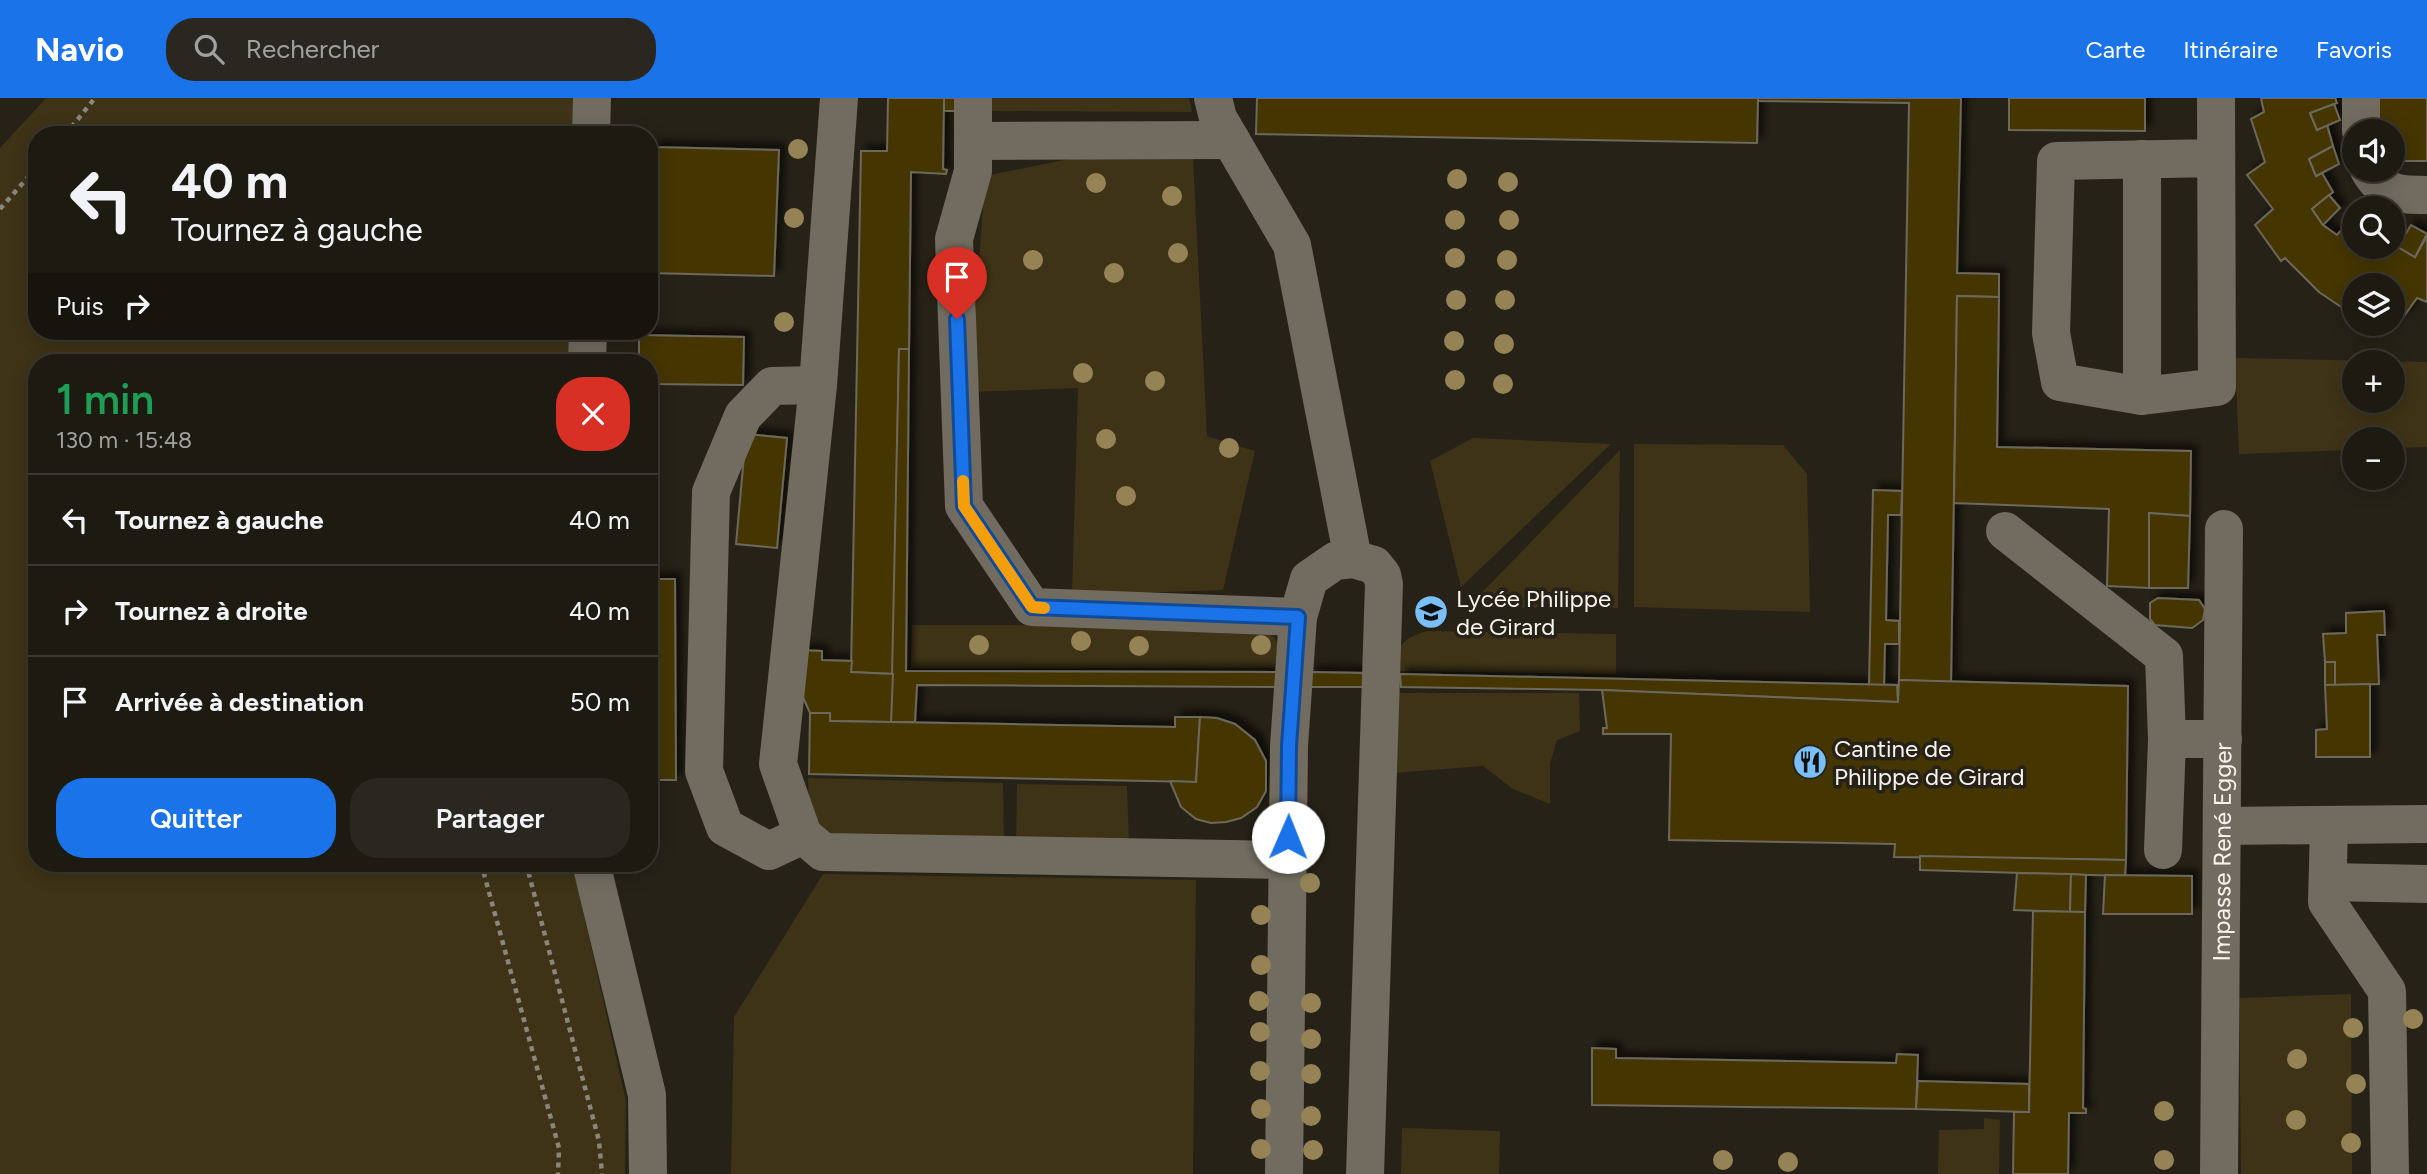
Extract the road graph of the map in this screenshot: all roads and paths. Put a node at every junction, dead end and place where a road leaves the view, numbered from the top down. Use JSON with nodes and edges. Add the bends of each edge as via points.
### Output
{"nodes":[{"id":1,"x":94,"y":98,"type":"edge"},
{"id":2,"x":592,"y":98,"type":"edge"},
{"id":3,"x":839,"y":98,"type":"edge"},
{"id":4,"x":973,"y":98,"type":"edge"},
{"id":5,"x":1213,"y":98,"type":"edge"},
{"id":6,"x":2216,"y":98,"type":"edge"},
{"id":7,"x":2361,"y":98,"type":"edge"},
{"id":8,"x":2361,"y":119,"type":"edge"},
{"id":9,"x":72,"y":126,"type":"edge"},
{"id":10,"x":592,"y":126,"type":"edge"},
{"id":11,"x":1231,"y":140,"type":"junction"},
{"id":12,"x":973,"y":141,"type":"junction"},
{"id":13,"x":2216,"y":158,"type":"junction"},
{"id":14,"x":2142,"y":159,"type":"junction"},
{"id":15,"x":28,"y":177,"type":"edge"},
{"id":16,"x":2377,"y":182,"type":"edge"},
{"id":17,"x":2427,"y":195,"type":"edge"},
{"id":18,"x":0,"y":209,"type":"edge"},
{"id":19,"x":818,"y":385,"type":"junction"},
{"id":20,"x":2143,"y":396,"type":"junction"},
{"id":21,"x":2224,"y":529,"type":"dead end"},
{"id":22,"x":2006,"y":531,"type":"dead end"},
{"id":23,"x":1353,"y":559,"type":"junction"},
{"id":24,"x":1298,"y":617,"type":"junction"},
{"id":25,"x":2167,"y":739,"type":"junction"},
{"id":26,"x":2223,"y":739,"type":"junction"},
{"id":27,"x":2427,"y":824,"type":"edge"},
{"id":28,"x":2222,"y":826,"type":"junction"},
{"id":29,"x":2329,"y":826,"type":"junction"},
{"id":30,"x":803,"y":835,"type":"junction"},
{"id":31,"x":2163,"y":850,"type":"dead end"},
{"id":32,"x":1287,"y":860,"type":"junction"},
{"id":33,"x":483,"y":872,"type":"edge"},
{"id":34,"x":528,"y":872,"type":"edge"},
{"id":35,"x":593,"y":872,"type":"edge"},
{"id":36,"x":2328,"y":882,"type":"junction"},
{"id":37,"x":2427,"y":884,"type":"edge"},
{"id":38,"x":558,"y":1174,"type":"edge"},
{"id":39,"x":602,"y":1174,"type":"edge"},
{"id":40,"x":648,"y":1174,"type":"edge"},
{"id":41,"x":1284,"y":1174,"type":"edge"},
{"id":42,"x":1365,"y":1174,"type":"edge"},
{"id":43,"x":2220,"y":1174,"type":"edge"},
{"id":44,"x":2390,"y":1174,"type":"edge"}],
"edges":[{"from":1,"to":9,"type":"path"},
{"from":2,"to":10,"type":"street"},
{"from":3,"to":19,"type":"street"},
{"from":4,"to":12,"type":"street"},
{"from":5,"to":11,"type":"street"},
{"from":6,"to":13,"type":"street"},
{"from":7,"to":8,"type":"street"},
{"from":11,"to":12,"type":"street"},
{"from":11,"to":23,"type":"street","via":[[1292,245]]},
{"from":12,"to":24,"type":"street","via":[[973,171],[954,239],[964,506],[1032,607]]},
{"from":13,"to":14,"type":"street"},
{"from":13,"to":20,"type":"street","via":[[2217,387]]},
{"from":14,"to":20,"type":"street"},
{"from":14,"to":20,"type":"street","via":[[2056,161],[2051,333],[2060,382]]},
{"from":15,"to":18,"type":"path"},
{"from":16,"to":17,"type":"street","via":[[2397,195]]},
{"from":19,"to":30,"type":"street","via":[[778,764]]},
{"from":19,"to":30,"type":"street","via":[[772,386],[743,416],[710,492],[704,771],[725,827],[769,851]]},
{"from":21,"to":26,"type":"street","name":"Impasse René Egger"},
{"from":22,"to":25,"type":"street","via":[[2164,656]]},
{"from":23,"to":24,"type":"street","via":[[1327,565],[1309,579]]},
{"from":23,"to":42,"type":"street","via":[[1374,565],[1384,584]]},
{"from":24,"to":32,"type":"street"},
{"from":25,"to":26,"type":"street"},
{"from":25,"to":31,"type":"street"},
{"from":26,"to":28,"type":"street","name":"Impasse René Egger"},
{"from":27,"to":29,"type":"street"},
{"from":28,"to":29,"type":"street"},
{"from":28,"to":43,"type":"street","name":"Impasse René Egger"},
{"from":29,"to":36,"type":"street"},
{"from":30,"to":32,"type":"street","via":[[823,852]]},
{"from":32,"to":41,"type":"street"},
{"from":33,"to":38,"type":"path","via":[[559,1149]]},
{"from":34,"to":39,"type":"path","via":[[596,1130]]},
{"from":35,"to":40,"type":"street","via":[[647,1096]]},
{"from":36,"to":37,"type":"street"},
{"from":36,"to":44,"type":"street","via":[[2328,902],[2387,991]]}]}
